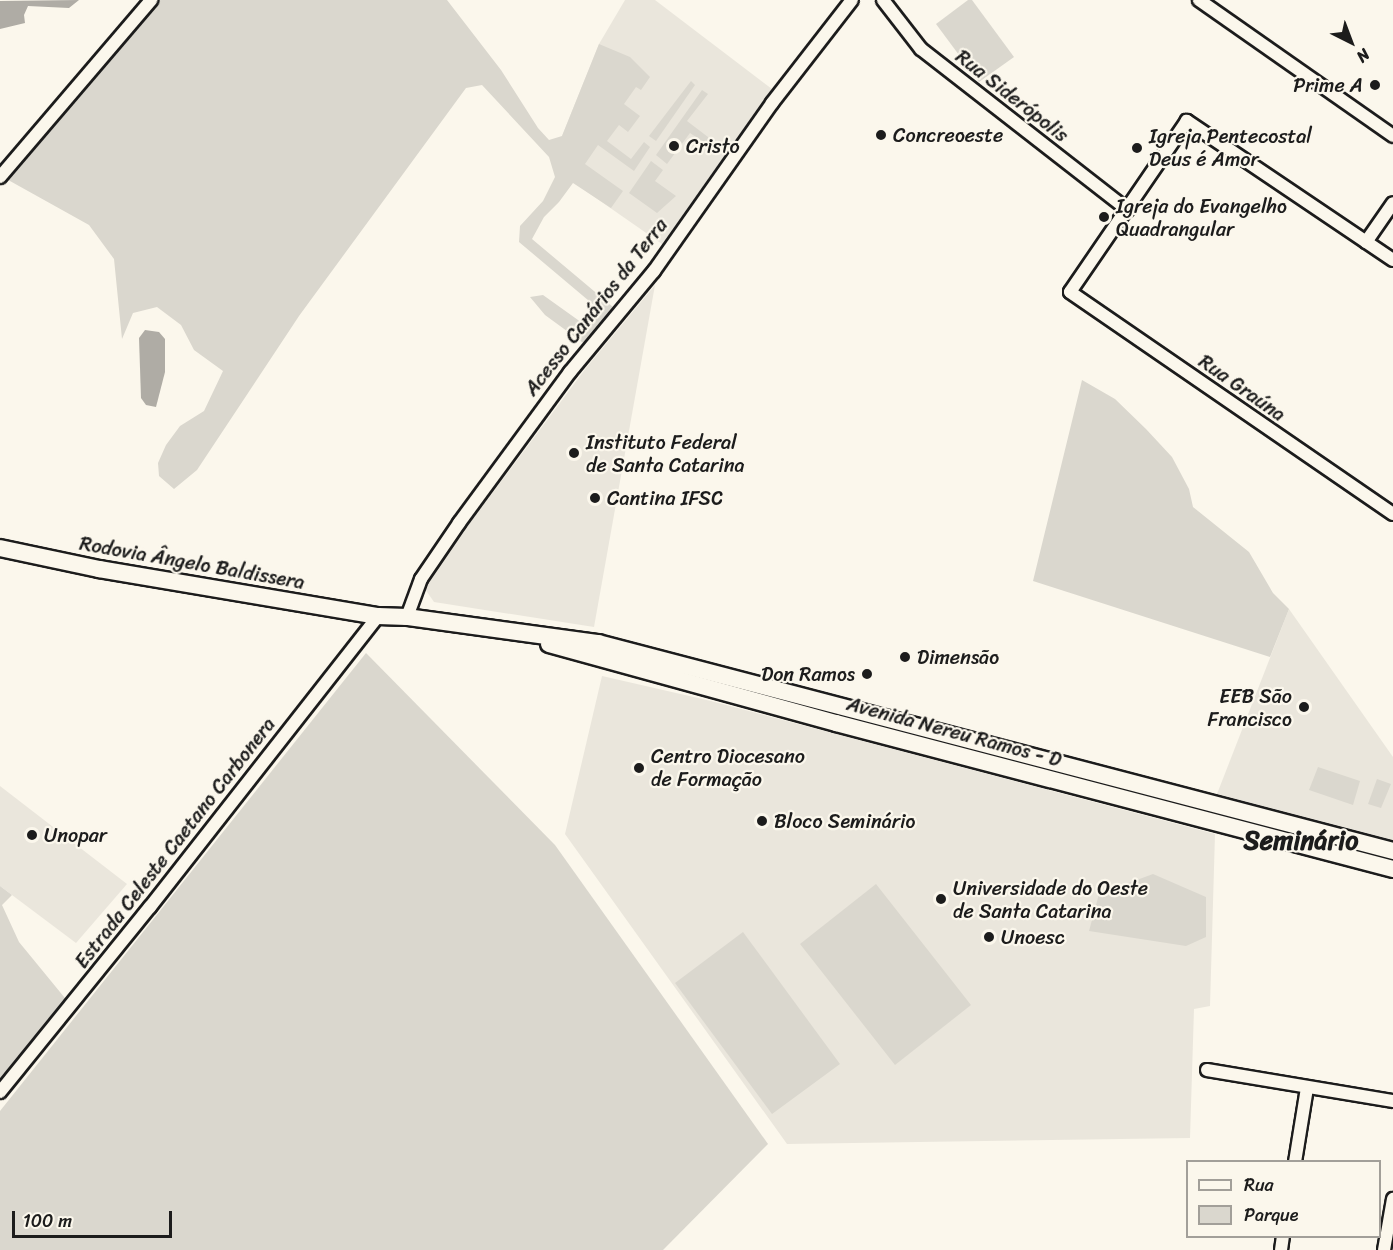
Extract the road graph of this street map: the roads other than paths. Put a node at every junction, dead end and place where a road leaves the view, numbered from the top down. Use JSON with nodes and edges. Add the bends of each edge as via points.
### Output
{"nodes":[{"id":1,"x":151,"y":0,"type":"edge"},
{"id":2,"x":852,"y":0,"type":"edge"},
{"id":3,"x":883,"y":0,"type":"edge"},
{"id":4,"x":1199,"y":0,"type":"edge"},
{"id":5,"x":1393,"y":136,"type":"edge"},
{"id":6,"x":0,"y":177,"type":"edge"},
{"id":7,"x":1393,"y":203,"type":"edge"},
{"id":8,"x":1128,"y":210,"type":"junction"},
{"id":9,"x":1366,"y":242,"type":"junction"},
{"id":10,"x":1393,"y":260,"type":"edge"},
{"id":11,"x":1393,"y":514,"type":"edge"},
{"id":12,"x":0,"y":548,"type":"edge"},
{"id":13,"x":378,"y":616,"type":"junction"},
{"id":14,"x":407,"y":618,"type":"junction"},
{"id":15,"x":1018,"y":762,"type":"junction"},
{"id":16,"x":1393,"y":851,"type":"edge"},
{"id":17,"x":1393,"y":869,"type":"edge"},
{"id":18,"x":1207,"y":1070,"type":"dead end"},
{"id":19,"x":1307,"y":1088,"type":"junction"},
{"id":20,"x":0,"y":1092,"type":"edge"},
{"id":21,"x":1393,"y":1101,"type":"edge"},
{"id":22,"x":1295,"y":1160,"type":"edge"},
{"id":23,"x":1393,"y":1199,"type":"edge"},
{"id":24,"x":1384,"y":1225,"type":"edge"},
{"id":25,"x":1384,"y":1250,"type":"edge"}],
"edges":[{"from":1,"to":6,"type":"street"},
{"from":2,"to":14,"type":"street","name":"Acesso Canários da Terra","via":[[760,118],[654,271],[570,372],[459,523],[421,579]]},
{"from":3,"to":8,"type":"street","name":"Rua Siderópolis","via":[[921,49]]},
{"from":4,"to":5,"type":"street"},
{"from":7,"to":9,"type":"street"},
{"from":8,"to":9,"type":"street","via":[[1186,121]]},
{"from":8,"to":11,"type":"street","name":"Rua Graúna","via":[[1070,292]]},
{"from":9,"to":10,"type":"street"},
{"from":12,"to":13,"type":"street","name":"Rodovia Ângelo Baldissera","via":[[99,569]]},
{"from":13,"to":14,"type":"street","name":"Avenida Nereu Ramos - D"},
{"from":13,"to":20,"type":"street","name":"Estrada Celeste Caetano Carbonera"},
{"from":14,"to":15,"type":"street","name":"Avenida Nereu Ramos - D","via":[[506,630],[594,658]]},
{"from":15,"to":16,"type":"street","name":"Avenida Nereu Ramos - D"},
{"from":15,"to":17,"type":"street","name":"Avenida Nereu Ramos - D"},
{"from":18,"to":19,"type":"street"},
{"from":19,"to":21,"type":"street"},
{"from":19,"to":22,"type":"street"},
{"from":23,"to":24,"type":"street"},
{"from":24,"to":25,"type":"street"}]}
